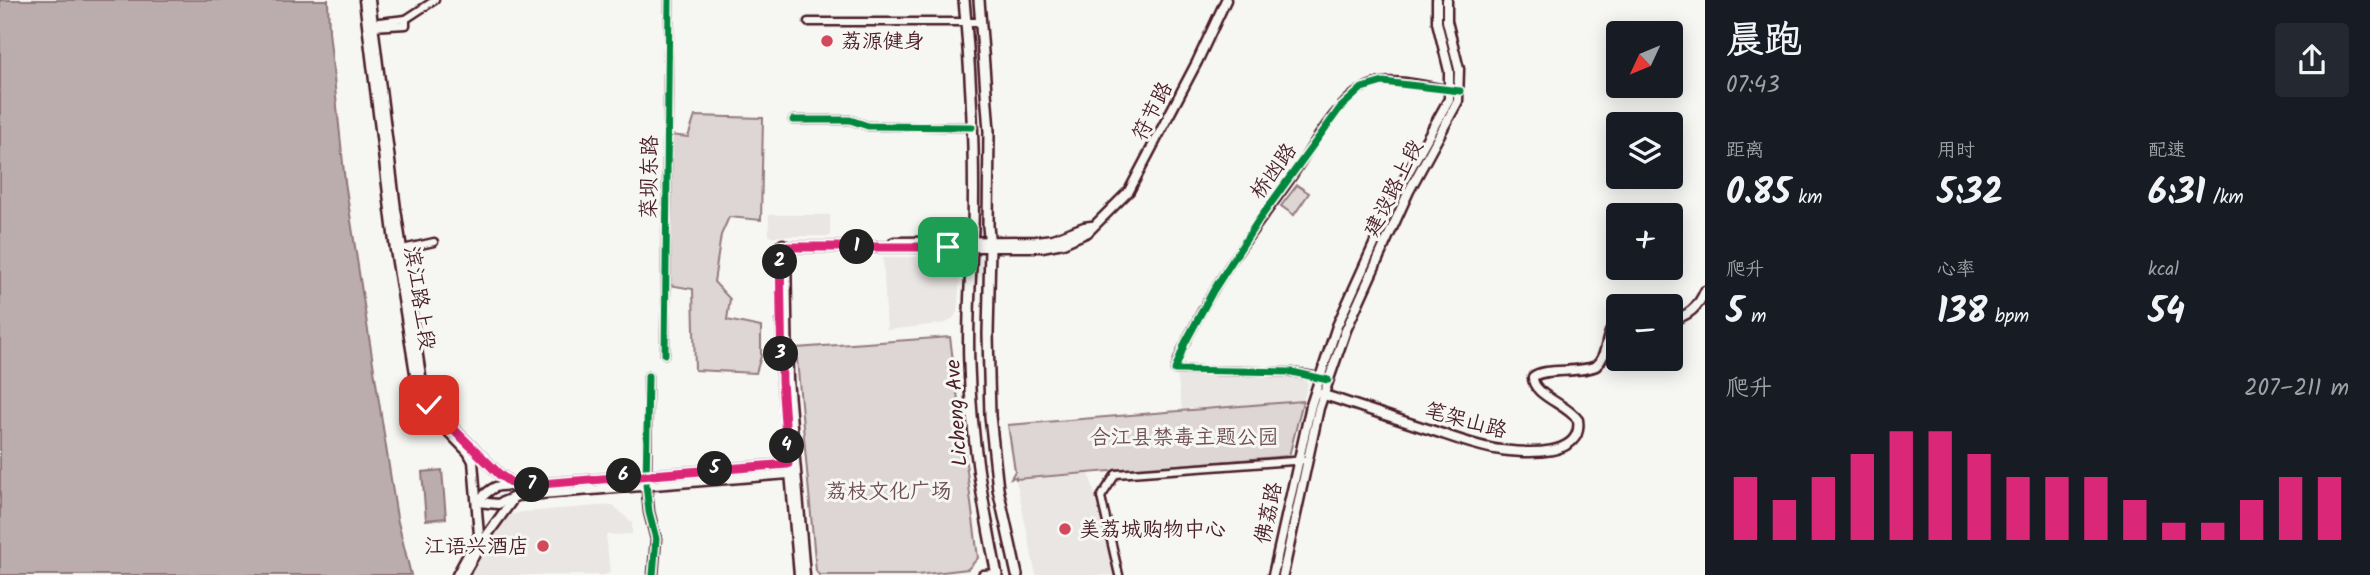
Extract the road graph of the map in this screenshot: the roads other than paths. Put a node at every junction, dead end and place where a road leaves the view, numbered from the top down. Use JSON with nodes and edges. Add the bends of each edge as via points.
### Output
{"nodes":[{"id":1,"x":364,"y":0,"type":"edge"},
{"id":2,"x":370,"y":0,"type":"edge"},
{"id":3,"x":435,"y":0,"type":"edge"},
{"id":4,"x":669,"y":0,"type":"edge"},
{"id":5,"x":964,"y":0,"type":"edge"},
{"id":6,"x":979,"y":0,"type":"edge"},
{"id":7,"x":1226,"y":0,"type":"edge"},
{"id":8,"x":1437,"y":0,"type":"edge"},
{"id":9,"x":1447,"y":0,"type":"edge"},
{"id":10,"x":808,"y":22,"type":"dead end"},
{"id":11,"x":966,"y":22,"type":"junction"},
{"id":12,"x":980,"y":22,"type":"junction"},
{"id":13,"x":371,"y":24,"type":"junction"},
{"id":14,"x":1455,"y":90,"type":"junction"},
{"id":15,"x":793,"y":120,"type":"dead end"},
{"id":16,"x":972,"y":127,"type":"junction"},
{"id":17,"x":434,"y":242,"type":"dead end"},
{"id":18,"x":972,"y":244,"type":"junction"},
{"id":19,"x":990,"y":244,"type":"junction"},
{"id":20,"x":398,"y":250,"type":"junction"},
{"id":21,"x":970,"y":275,"type":"junction"},
{"id":22,"x":989,"y":277,"type":"junction"},
{"id":23,"x":1705,"y":291,"type":"edge"},
{"id":24,"x":1683,"y":316,"type":"edge"},
{"id":25,"x":1606,"y":349,"type":"edge"},
{"id":26,"x":665,"y":354,"type":"dead end"},
{"id":27,"x":648,"y":376,"type":"dead end"},
{"id":28,"x":1324,"y":378,"type":"junction"},
{"id":29,"x":1319,"y":394,"type":"junction"},
{"id":30,"x":990,"y":416,"type":"junction"},
{"id":31,"x":971,"y":418,"type":"junction"},
{"id":32,"x":992,"y":432,"type":"junction"},
{"id":33,"x":973,"y":434,"type":"junction"},
{"id":34,"x":1302,"y":460,"type":"junction"},
{"id":35,"x":791,"y":469,"type":"junction"},
{"id":36,"x":647,"y":474,"type":"junction"},
{"id":37,"x":646,"y":484,"type":"junction"},
{"id":38,"x":517,"y":491,"type":"junction"},
{"id":39,"x":477,"y":502,"type":"junction"},
{"id":40,"x":997,"y":574,"type":"edge"},
{"id":41,"x":457,"y":575,"type":"edge"},
{"id":42,"x":463,"y":575,"type":"edge"},
{"id":43,"x":653,"y":575,"type":"edge"},
{"id":44,"x":799,"y":575,"type":"edge"},
{"id":45,"x":805,"y":575,"type":"edge"},
{"id":46,"x":983,"y":575,"type":"edge"},
{"id":47,"x":1017,"y":575,"type":"edge"},
{"id":48,"x":1119,"y":575,"type":"edge"},
{"id":49,"x":1273,"y":575,"type":"edge"},
{"id":50,"x":1283,"y":575,"type":"edge"}],
"edges":[{"from":1,"to":13,"type":"main road","name":"滨江路上段"},
{"from":2,"to":13,"type":"main road","name":"滨江路上段"},
{"from":3,"to":13,"type":"street","via":[[406,22]]},
{"from":4,"to":26,"type":"street","name":"菜坝东路"},
{"from":5,"to":11,"type":"main road","name":"Licheng Ave"},
{"from":6,"to":12,"type":"main road","name":"Licheng Ave"},
{"from":7,"to":19,"type":"main road","name":"符节路","via":[[1129,191],[1111,210],[1087,232],[1054,246]]},
{"from":8,"to":14,"type":"main road","name":"建设路上段","via":[[1437,22]]},
{"from":9,"to":14,"type":"main road","name":"建设路上段","via":[[1447,21],[1459,69]]},
{"from":10,"to":11,"type":"street"},
{"from":11,"to":12,"type":"street"},
{"from":11,"to":16,"type":"main road","name":"Licheng Ave"},
{"from":12,"to":19,"type":"main road","name":"Licheng Ave","via":[[989,131]]},
{"from":13,"to":20,"type":"main road","name":"滨江路上段"},
{"from":14,"to":28,"type":"main road","name":"建设路上段","via":[[1455,109],[1380,251]]},
{"from":14,"to":28,"type":"street","name":"桥凼路","via":[[1383,82],[1363,88],[1340,108],[1213,291],[1175,370],[1292,372]]},
{"from":15,"to":16,"type":"street"},
{"from":16,"to":18,"type":"main road","name":"Licheng Ave"},
{"from":17,"to":20,"type":"street"},
{"from":18,"to":19,"type":"main road","name":"符节路"},
{"from":18,"to":21,"type":"main road","name":"Licheng Ave"},
{"from":18,"to":35,"type":"main road","name":"符节路","via":[[782,246]]},
{"from":19,"to":22,"type":"main road","name":"Licheng Ave"},
{"from":20,"to":38,"type":"main road","name":"滨江路上段","via":[[425,398]]},
{"from":20,"to":39,"type":"main road","name":"滨江路上段","via":[[420,401],[471,456]]},
{"from":21,"to":22,"type":"main road"},
{"from":21,"to":31,"type":"main road","name":"Licheng Ave"},
{"from":22,"to":30,"type":"main road","name":"Licheng Ave"},
{"from":23,"to":24,"type":"main road","via":[[1695,309]]},
{"from":25,"to":29,"type":"main road","name":"笔架山路","via":[[1597,366],[1533,377],[1536,388],[1566,407],[1578,421],[1575,439],[1561,449],[1518,451],[1484,446]]},
{"from":27,"to":36,"type":"street"},
{"from":28,"to":29,"type":"main road","name":"佛荔路"},
{"from":29,"to":34,"type":"main road","name":"佛荔路"},
{"from":30,"to":31,"type":"main road"},
{"from":30,"to":32,"type":"main road","name":"Licheng Ave"},
{"from":31,"to":33,"type":"main road","name":"Licheng Ave"},
{"from":32,"to":33,"type":"main road"},
{"from":32,"to":47,"type":"main road","name":"Licheng Ave"},
{"from":33,"to":40,"type":"main road","name":"Licheng Ave"},
{"from":34,"to":48,"type":"street","via":[[1116,474],[1101,497]]},
{"from":34,"to":49,"type":"main road","name":"佛荔路"},
{"from":34,"to":50,"type":"main road","name":"佛荔路"},
{"from":35,"to":36,"type":"main road"},
{"from":35,"to":37,"type":"main road"},
{"from":35,"to":44,"type":"main road"},
{"from":35,"to":45,"type":"main road"},
{"from":36,"to":37,"type":"main road"},
{"from":36,"to":38,"type":"main road"},
{"from":37,"to":38,"type":"main road"},
{"from":37,"to":43,"type":"main road","via":[[656,539]]},
{"from":38,"to":39,"type":"main road","via":[[498,504]]},
{"from":38,"to":39,"type":"main road","via":[[496,486]]},
{"from":38,"to":42,"type":"main road"},
{"from":39,"to":41,"type":"main road","name":"滨江路上段","via":[[479,535]]},
{"from":40,"to":46,"type":"main road"}]}
